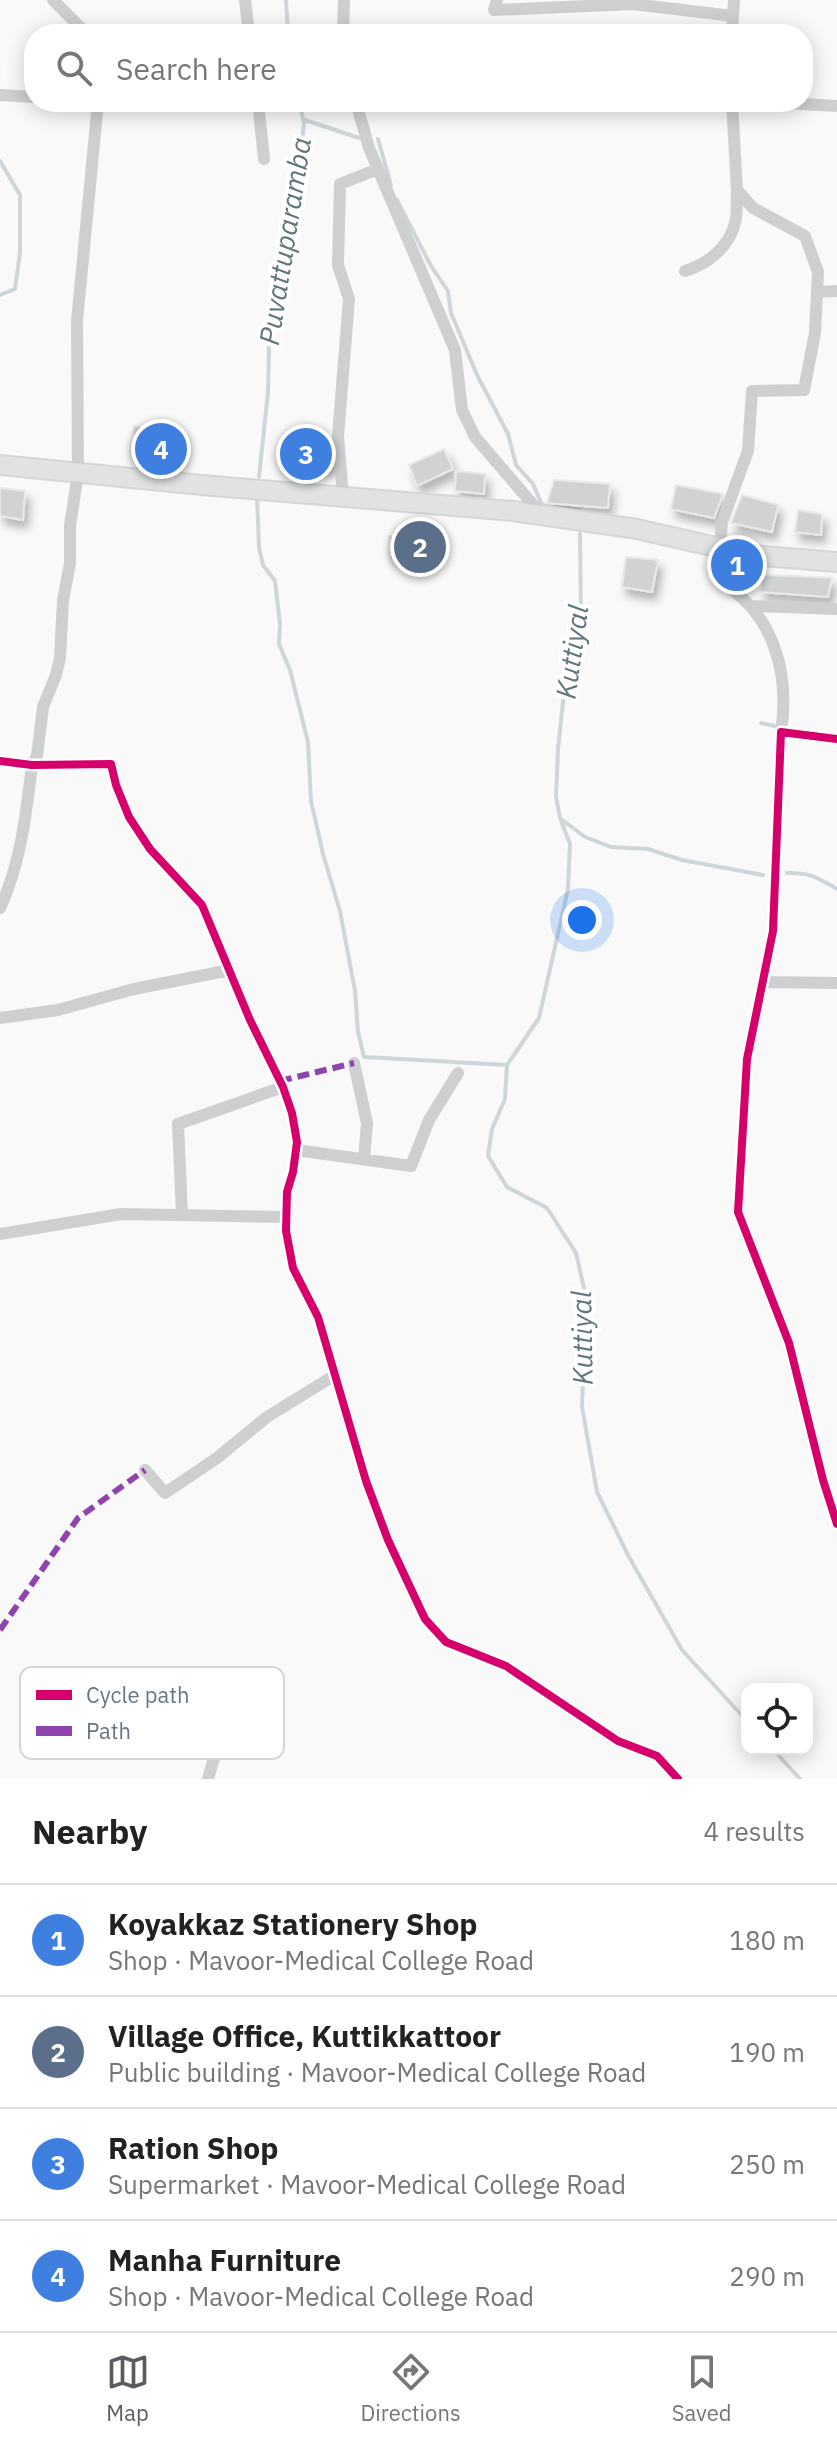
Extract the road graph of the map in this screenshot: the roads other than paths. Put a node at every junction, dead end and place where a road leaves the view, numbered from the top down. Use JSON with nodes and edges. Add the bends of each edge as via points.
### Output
{"nodes":[{"id":1,"x":53,"y":0,"type":"edge"},
{"id":2,"x":245,"y":0,"type":"edge"},
{"id":3,"x":344,"y":0,"type":"edge"},
{"id":4,"x":497,"y":0,"type":"edge"},
{"id":5,"x":734,"y":0,"type":"edge"},
{"id":6,"x":733,"y":16,"type":"junction"},
{"id":7,"x":77,"y":24,"type":"edge"},
{"id":8,"x":248,"y":24,"type":"edge"},
{"id":9,"x":343,"y":24,"type":"edge"},
{"id":10,"x":733,"y":24,"type":"edge"},
{"id":11,"x":0,"y":95,"type":"edge"},
{"id":12,"x":24,"y":96,"type":"edge"},
{"id":13,"x":813,"y":105,"type":"edge"},
{"id":14,"x":837,"y":106,"type":"edge"},
{"id":15,"x":97,"y":112,"type":"edge"},
{"id":16,"x":259,"y":112,"type":"edge"},
{"id":17,"x":359,"y":112,"type":"edge"},
{"id":18,"x":733,"y":112,"type":"edge"},
{"id":19,"x":264,"y":159,"type":"dead end"},
{"id":20,"x":378,"y":169,"type":"junction"},
{"id":21,"x":737,"y":190,"type":"junction"},
{"id":22,"x":685,"y":271,"type":"dead end"},
{"id":23,"x":837,"y":291,"type":"edge"},
{"id":24,"x":817,"y":292,"type":"junction"},
{"id":25,"x":0,"y":465,"type":"edge"},
{"id":26,"x":78,"y":473,"type":"junction"},
{"id":27,"x":343,"y":496,"type":"junction"},
{"id":28,"x":542,"y":515,"type":"junction"},
{"id":29,"x":720,"y":548,"type":"junction"},
{"id":30,"x":837,"y":562,"type":"edge"},
{"id":31,"x":752,"y":606,"type":"junction"},
{"id":32,"x":837,"y":609,"type":"edge"},
{"id":33,"x":781,"y":732,"type":"junction"},
{"id":34,"x":837,"y":739,"type":"edge"},
{"id":35,"x":0,"y":761,"type":"edge"},
{"id":36,"x":32,"y":765,"type":"junction"},
{"id":37,"x":0,"y":908,"type":"edge"},
{"id":38,"x":230,"y":970,"type":"junction"},
{"id":39,"x":762,"y":982,"type":"junction"},
{"id":40,"x":837,"y":983,"type":"edge"},
{"id":41,"x":0,"y":1018,"type":"edge"},
{"id":42,"x":354,"y":1063,"type":"dead end"},
{"id":43,"x":458,"y":1073,"type":"dead end"},
{"id":44,"x":283,"y":1087,"type":"junction"},
{"id":45,"x":296,"y":1150,"type":"junction"},
{"id":46,"x":364,"y":1159,"type":"junction"},
{"id":47,"x":182,"y":1214,"type":"junction"},
{"id":48,"x":286,"y":1217,"type":"junction"},
{"id":49,"x":0,"y":1234,"type":"edge"},
{"id":50,"x":335,"y":1375,"type":"junction"},
{"id":51,"x":145,"y":1470,"type":"dead end"},
{"id":52,"x":837,"y":1524,"type":"edge"},
{"id":53,"x":214,"y":1759,"type":"edge"},
{"id":54,"x":208,"y":1779,"type":"edge"},
{"id":55,"x":678,"y":1779,"type":"edge"}],
"edges":[{"from":1,"to":7,"type":"street"},
{"from":2,"to":8,"type":"street"},
{"from":3,"to":9,"type":"street"},
{"from":4,"to":6,"type":"street","via":[[494,10],[633,4]]},
{"from":5,"to":6,"type":"street"},
{"from":6,"to":10,"type":"street"},
{"from":11,"to":12,"type":"street"},
{"from":13,"to":14,"type":"street"},
{"from":15,"to":26,"type":"street","via":[[77,321]]},
{"from":16,"to":19,"type":"street"},
{"from":17,"to":20,"type":"street"},
{"from":18,"to":21,"type":"street"},
{"from":20,"to":27,"type":"street","via":[[340,184],[338,265],[349,299],[338,436]]},
{"from":20,"to":28,"type":"street","via":[[455,350],[462,410],[475,437]]},
{"from":21,"to":22,"type":"street","via":[[735,224],[720,252]]},
{"from":21,"to":24,"type":"street","via":[[753,208],[805,236],[818,272]]},
{"from":23,"to":24,"type":"street"},
{"from":24,"to":29,"type":"street","via":[[804,390],[752,391],[748,451],[722,522]]},
{"from":25,"to":26,"type":"main road"},
{"from":26,"to":27,"type":"main road"},
{"from":26,"to":36,"type":"street","via":[[60,658],[43,707]]},
{"from":27,"to":28,"type":"main road"},
{"from":28,"to":29,"type":"main road"},
{"from":29,"to":30,"type":"main road"},
{"from":29,"to":31,"type":"street","via":[[722,583]]},
{"from":31,"to":32,"type":"street"},
{"from":31,"to":33,"type":"street","via":[[764,624],[783,682]]},
{"from":33,"to":34,"type":"street"},
{"from":33,"to":39,"type":"street","via":[[773,931]]},
{"from":35,"to":36,"type":"street"},
{"from":36,"to":37,"type":"street","via":[[23,836]]},
{"from":36,"to":38,"type":"street","via":[[111,764],[129,817],[150,849],[202,905]]},
{"from":38,"to":41,"type":"street","via":[[58,1010]]},
{"from":38,"to":44,"type":"street"},
{"from":39,"to":40,"type":"street"},
{"from":39,"to":52,"type":"street","via":[[747,1059],[738,1212],[789,1343]]},
{"from":42,"to":46,"type":"street","via":[[367,1123]]},
{"from":43,"to":46,"type":"street","via":[[429,1120],[411,1166]]},
{"from":44,"to":45,"type":"street"},
{"from":44,"to":47,"type":"street","via":[[178,1124]]},
{"from":45,"to":46,"type":"street"},
{"from":45,"to":48,"type":"street"},
{"from":47,"to":48,"type":"street"},
{"from":47,"to":49,"type":"street","via":[[121,1214]]},
{"from":48,"to":50,"type":"street","via":[[293,1268],[318,1317]]},
{"from":50,"to":51,"type":"street","via":[[267,1417],[165,1493]]},
{"from":50,"to":55,"type":"street","via":[[366,1481],[425,1619],[446,1642],[506,1666],[618,1741],[657,1756]]},
{"from":53,"to":54,"type":"street"}]}
